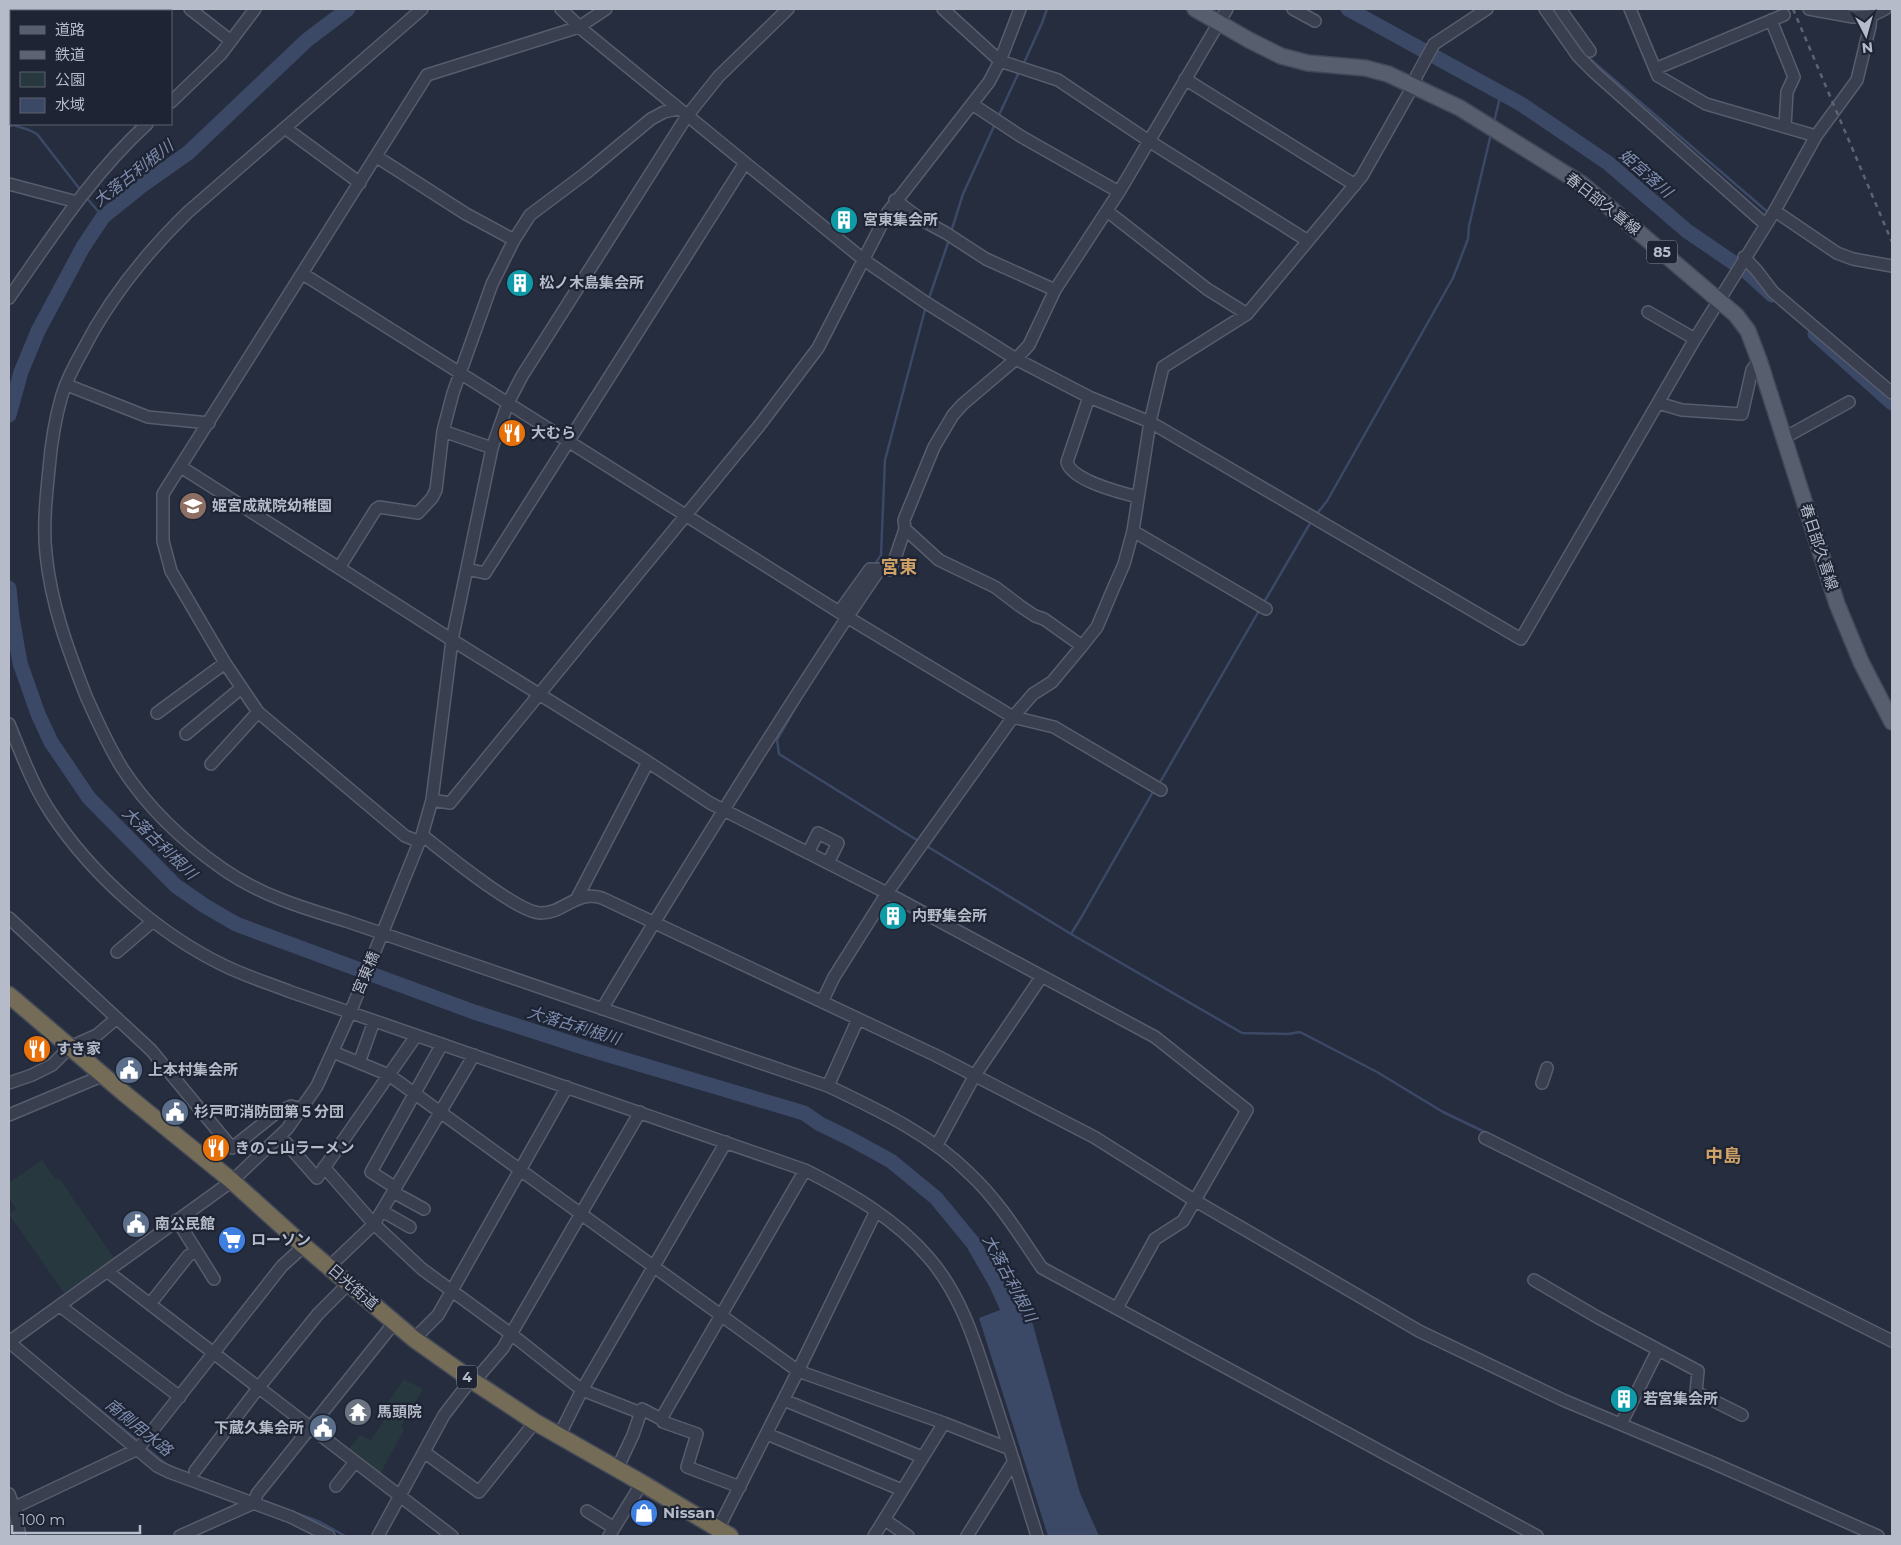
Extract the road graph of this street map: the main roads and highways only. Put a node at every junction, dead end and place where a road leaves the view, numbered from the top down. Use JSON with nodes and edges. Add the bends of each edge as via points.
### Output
{"nodes":[{"id":1,"x":1195,"y":9,"type":"edge"},
{"id":2,"x":1892,"y":722,"type":"edge"},
{"id":3,"x":9,"y":995,"type":"edge"},
{"id":4,"x":724,"y":1533,"type":"edge"}],
"edges":[{"from":1,"to":2,"type":"main road","name":"春日部久喜線","number":"85","via":[[1281,56],[1325,66],[1366,68],[1415,80],[1582,184],[1720,298],[1748,331],[1837,604],[1861,662]]},
{"from":3,"to":4,"type":"highway","name":"日光街道","number":"4","via":[[232,1181],[414,1339],[535,1422]]}]}
